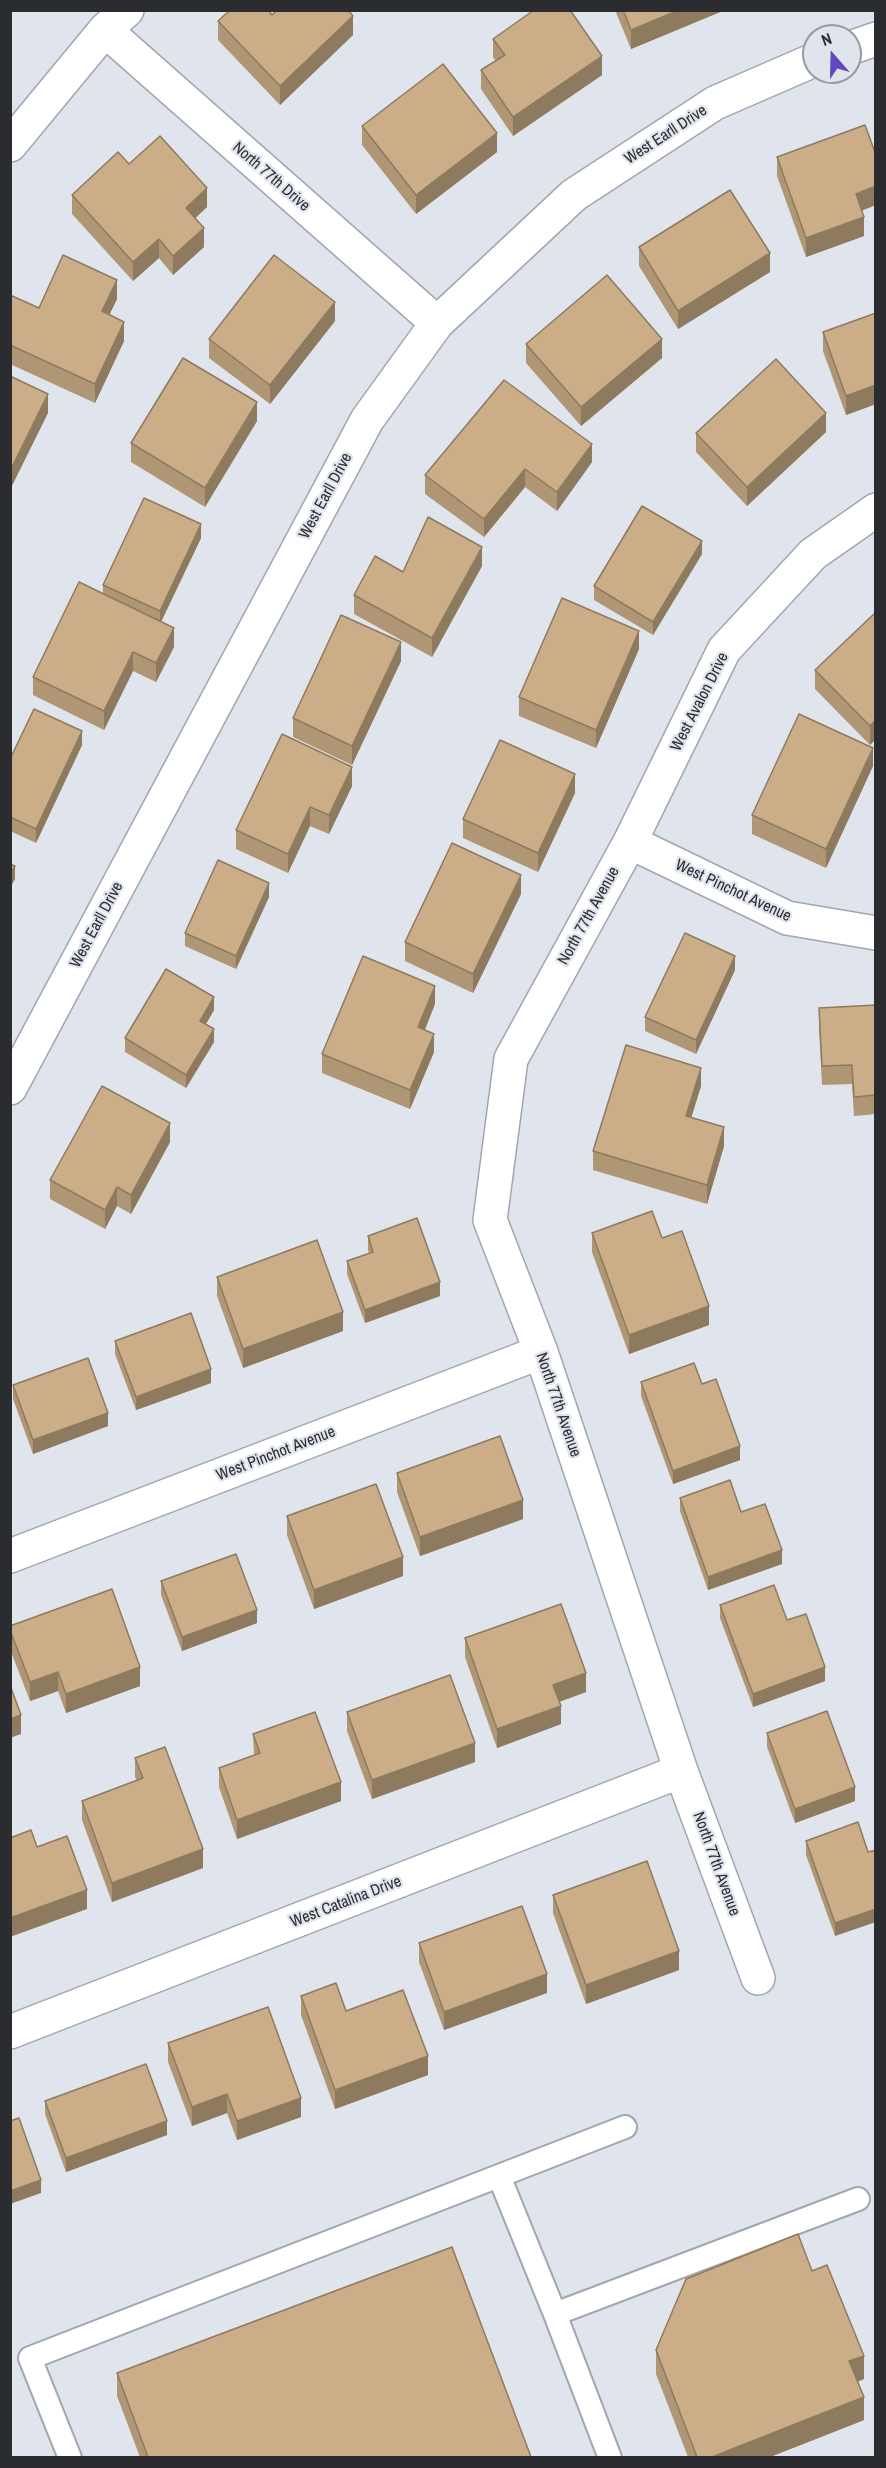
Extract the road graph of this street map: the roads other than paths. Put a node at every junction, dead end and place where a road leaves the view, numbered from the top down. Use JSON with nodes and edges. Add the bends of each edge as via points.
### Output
{"nodes":[{"id":1,"x":116,"y":20,"type":"edge"},
{"id":2,"x":802,"y":65,"type":"edge"},
{"id":3,"x":10,"y":145,"type":"edge"},
{"id":4,"x":437,"y":323,"type":"junction"},
{"id":5,"x":876,"y":510,"type":"edge"},
{"id":6,"x":630,"y":842,"type":"junction"},
{"id":7,"x":876,"y":933,"type":"edge"},
{"id":8,"x":10,"y":1088,"type":"edge"},
{"id":9,"x":541,"y":1352,"type":"junction"},
{"id":10,"x":10,"y":1556,"type":"edge"},
{"id":11,"x":681,"y":1771,"type":"junction"},
{"id":12,"x":758,"y":1978,"type":"dead end"},
{"id":13,"x":10,"y":2032,"type":"edge"},
{"id":14,"x":625,"y":2127,"type":"dead end"},
{"id":15,"x":498,"y":2176,"type":"junction"},
{"id":16,"x":858,"y":2199,"type":"dead end"},
{"id":17,"x":555,"y":2313,"type":"junction"},
{"id":18,"x":70,"y":2457,"type":"edge"},
{"id":19,"x":610,"y":2457,"type":"edge"}],
"edges":[{"from":1,"to":3,"type":"street"},
{"from":1,"to":4,"type":"street","name":"North 77th Drive"},
{"from":2,"to":4,"type":"street","name":"West Earll Drive","via":[[715,103],[573,195]]},
{"from":4,"to":8,"type":"street","name":"West Earll Drive","via":[[367,420]]},
{"from":5,"to":6,"type":"street","name":"West Avalon Drive","via":[[813,554],[724,650]]},
{"from":6,"to":7,"type":"street","name":"West Pinchot Avenue","via":[[787,918]]},
{"from":6,"to":9,"type":"street","name":"North 77th Avenue","via":[[511,1059],[490,1220]]},
{"from":9,"to":10,"type":"street","name":"West Pinchot Avenue"},
{"from":9,"to":11,"type":"street","name":"North 77th Avenue"},
{"from":11,"to":12,"type":"street","name":"North 77th Avenue"},
{"from":11,"to":13,"type":"street","name":"West Catalina Drive"},
{"from":14,"to":15,"type":"lane"},
{"from":15,"to":17,"type":"lane"},
{"from":15,"to":18,"type":"lane","via":[[30,2358]]},
{"from":16,"to":17,"type":"lane"},
{"from":17,"to":19,"type":"lane"}]}
